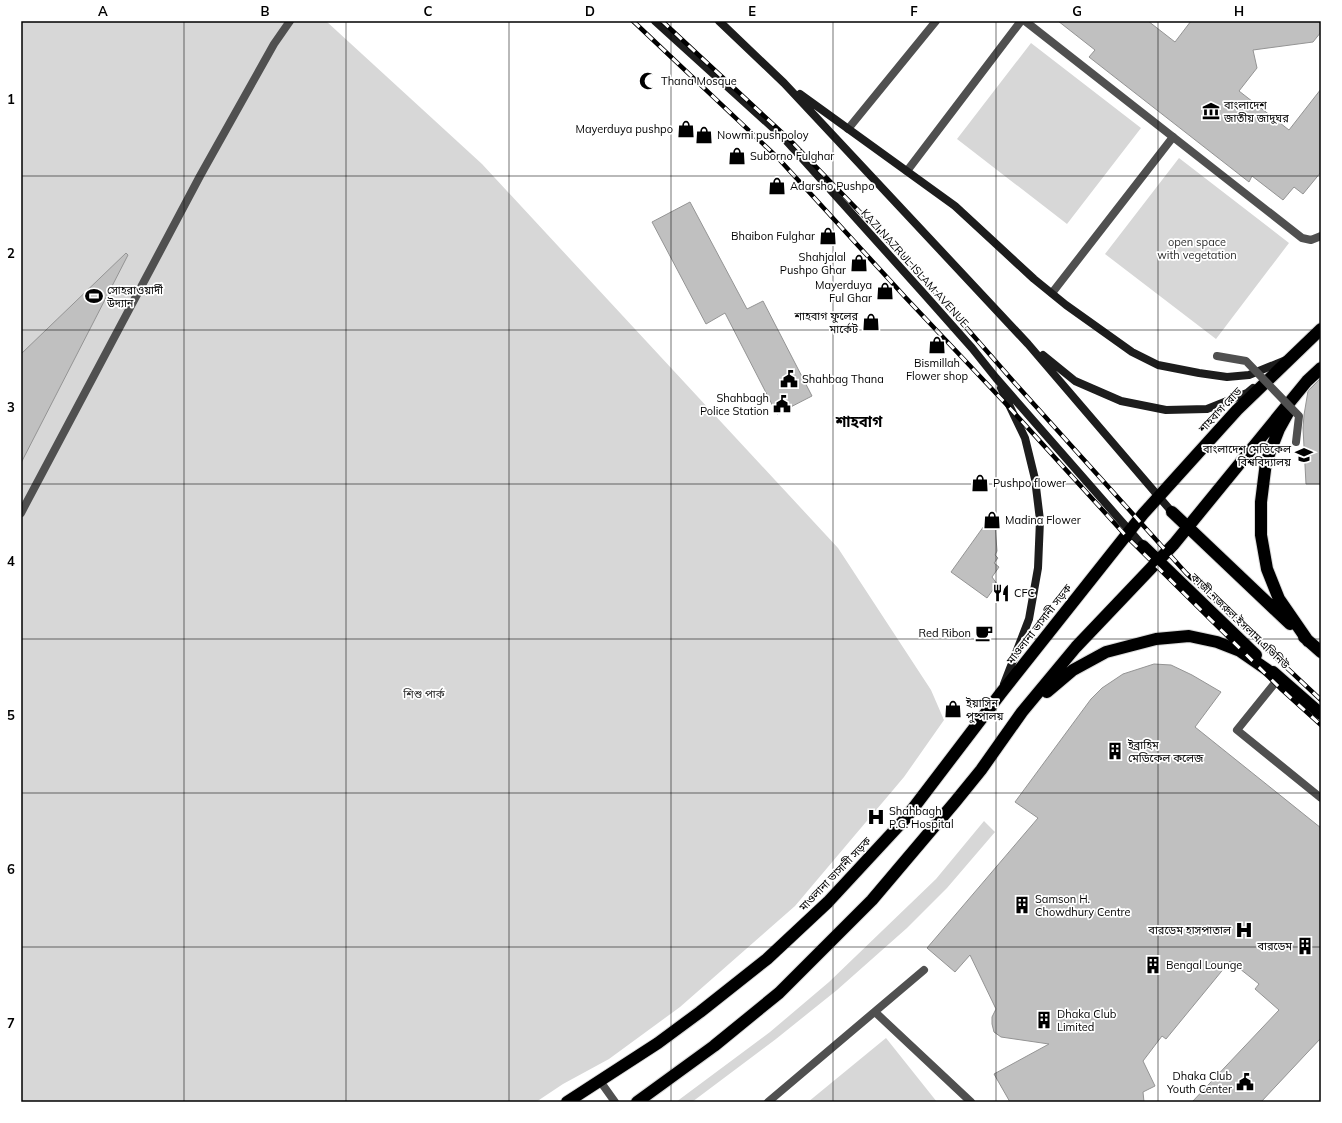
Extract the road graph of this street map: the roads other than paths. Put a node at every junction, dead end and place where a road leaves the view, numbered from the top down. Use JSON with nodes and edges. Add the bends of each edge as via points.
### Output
{"nodes":[{"id":1,"x":290,"y":21,"type":"edge"},
{"id":2,"x":655,"y":21,"type":"edge"},
{"id":3,"x":719,"y":21,"type":"edge"},
{"id":4,"x":936,"y":21,"type":"edge"},
{"id":5,"x":1021,"y":21,"type":"edge"},
{"id":6,"x":1025,"y":21,"type":"edge"},
{"id":7,"x":784,"y":83,"type":"junction"},
{"id":8,"x":848,"y":129,"type":"junction"},
{"id":9,"x":1173,"y":137,"type":"junction"},
{"id":10,"x":907,"y":171,"type":"junction"},
{"id":11,"x":1321,"y":236,"type":"edge"},
{"id":12,"x":1052,"y":293,"type":"junction"},
{"id":13,"x":1321,"y":329,"type":"edge"},
{"id":14,"x":1028,"y":344,"type":"junction"},
{"id":15,"x":1217,"y":356,"type":"dead end"},
{"id":16,"x":1289,"y":359,"type":"junction"},
{"id":17,"x":1321,"y":368,"type":"edge"},
{"id":18,"x":996,"y":378,"type":"junction"},
{"id":19,"x":1307,"y":381,"type":"junction"},
{"id":20,"x":1296,"y":442,"type":"dead end"},
{"id":21,"x":1158,"y":497,"type":"junction"},
{"id":22,"x":1172,"y":512,"type":"junction"},
{"id":23,"x":21,"y":513,"type":"edge"},
{"id":24,"x":1143,"y":514,"type":"junction"},
{"id":25,"x":1187,"y":528,"type":"junction"},
{"id":26,"x":1130,"y":530,"type":"junction"},
{"id":27,"x":1174,"y":544,"type":"junction"},
{"id":28,"x":1143,"y":546,"type":"junction"},
{"id":29,"x":1158,"y":560,"type":"junction"},
{"id":30,"x":1308,"y":641,"type":"junction"},
{"id":31,"x":1321,"y":652,"type":"edge"},
{"id":32,"x":1279,"y":678,"type":"junction"},
{"id":33,"x":1001,"y":693,"type":"junction"},
{"id":34,"x":1022,"y":712,"type":"junction"},
{"id":35,"x":1321,"y":714,"type":"edge"},
{"id":36,"x":1321,"y":798,"type":"edge"},
{"id":37,"x":924,"y":970,"type":"dead end"},
{"id":38,"x":875,"y":1012,"type":"junction"},
{"id":39,"x":600,"y":1081,"type":"junction"},
{"id":40,"x":567,"y":1102,"type":"edge"},
{"id":41,"x":615,"y":1102,"type":"edge"},
{"id":42,"x":638,"y":1102,"type":"edge"},
{"id":43,"x":768,"y":1102,"type":"edge"},
{"id":44,"x":971,"y":1102,"type":"edge"}],
"edges":[{"from":1,"to":23,"type":"street","via":[[274,44],[204,169]]},
{"from":2,"to":18,"type":"main road","name":"KAZI NAZRUL ISLAM AVENUE","via":[[783,137],[926,294]]},
{"from":3,"to":7,"type":"main road"},
{"from":4,"to":8,"type":"street"},
{"from":5,"to":10,"type":"street"},
{"from":6,"to":9,"type":"street"},
{"from":7,"to":8,"type":"main road"},
{"from":7,"to":14,"type":"main road"},
{"from":8,"to":10,"type":"main road"},
{"from":9,"to":11,"type":"street","via":[[1302,238],[1311,240]]},
{"from":9,"to":12,"type":"street"},
{"from":10,"to":12,"type":"main road","via":[[955,206]]},
{"from":12,"to":16,"type":"main road","via":[[1132,352],[1158,365],[1198,373],[1249,375]]},
{"from":13,"to":16,"type":"highway","name":"শাহবাগ রোড"},
{"from":14,"to":16,"type":"main road","via":[[1075,381],[1121,401],[1166,410],[1207,409],[1247,393]]},
{"from":14,"to":21,"type":"main road"},
{"from":15,"to":20,"type":"street","bridge":true,"via":[[1246,361],[1299,416]]},
{"from":16,"to":21,"type":"highway","name":"শাহবাগ রোড"},
{"from":17,"to":19,"type":"highway"},
{"from":18,"to":26,"type":"main road","name":"KAZI NAZRUL ISLAM AVENUE"},
{"from":18,"to":33,"type":"main road","via":[[1025,438],[1035,479],[1040,520],[1038,568],[1029,619]]},
{"from":19,"to":25,"type":"highway"},
{"from":19,"to":30,"type":"highway","via":[[1279,429],[1266,462],[1261,502],[1261,535],[1267,569],[1279,599]]},
{"from":21,"to":22,"type":"main road"},
{"from":21,"to":24,"type":"highway","name":"শাহবাগ রোড"},
{"from":22,"to":24,"type":"highway","via":[[1154,508]]},
{"from":22,"to":25,"type":"highway"},
{"from":22,"to":27,"type":"highway","via":[[1179,524]]},
{"from":24,"to":26,"type":"highway","name":"মাওলানা ভাসানী সড়ক"},
{"from":24,"to":28,"type":"highway","via":[[1136,527]]},
{"from":25,"to":27,"type":"highway"},
{"from":25,"to":30,"type":"highway"},
{"from":26,"to":28,"type":"main road","name":"KAZI NAZRUL ISLAM AVENUE"},
{"from":26,"to":33,"type":"highway","name":"মাওলানা ভাসানী সড়ক"},
{"from":27,"to":28,"type":"highway","via":[[1169,548],[1155,551]]},
{"from":27,"to":29,"type":"highway"},
{"from":28,"to":29,"type":"highway","name":"কাজী নজরুল ইসলাম এভিনিউ"},
{"from":29,"to":32,"type":"highway","name":"কাজী নজরুল ইসলাম এভিনিউ"},
{"from":29,"to":34,"type":"highway","via":[[1076,648]]},
{"from":30,"to":31,"type":"highway"},
{"from":32,"to":34,"type":"highway","via":[[1240,651],[1217,642],[1190,636],[1156,639],[1100,655],[1073,670]]},
{"from":32,"to":35,"type":"highway","name":"কাজী নজরুল ইসলাম এভিনিউ"},
{"from":32,"to":36,"type":"street","via":[[1237,730]]},
{"from":33,"to":39,"type":"highway","name":"মাওলানা ভাসানী সড়ক","via":[[905,819],[828,902],[767,960],[658,1043]]},
{"from":34,"to":42,"type":"highway","via":[[955,802],[846,928],[779,993],[714,1046]]},
{"from":37,"to":38,"type":"street"},
{"from":38,"to":43,"type":"street"},
{"from":38,"to":44,"type":"street"},
{"from":39,"to":40,"type":"highway","name":"মাওলানা ভাসানী সড়ক"},
{"from":39,"to":41,"type":"street"}]}
